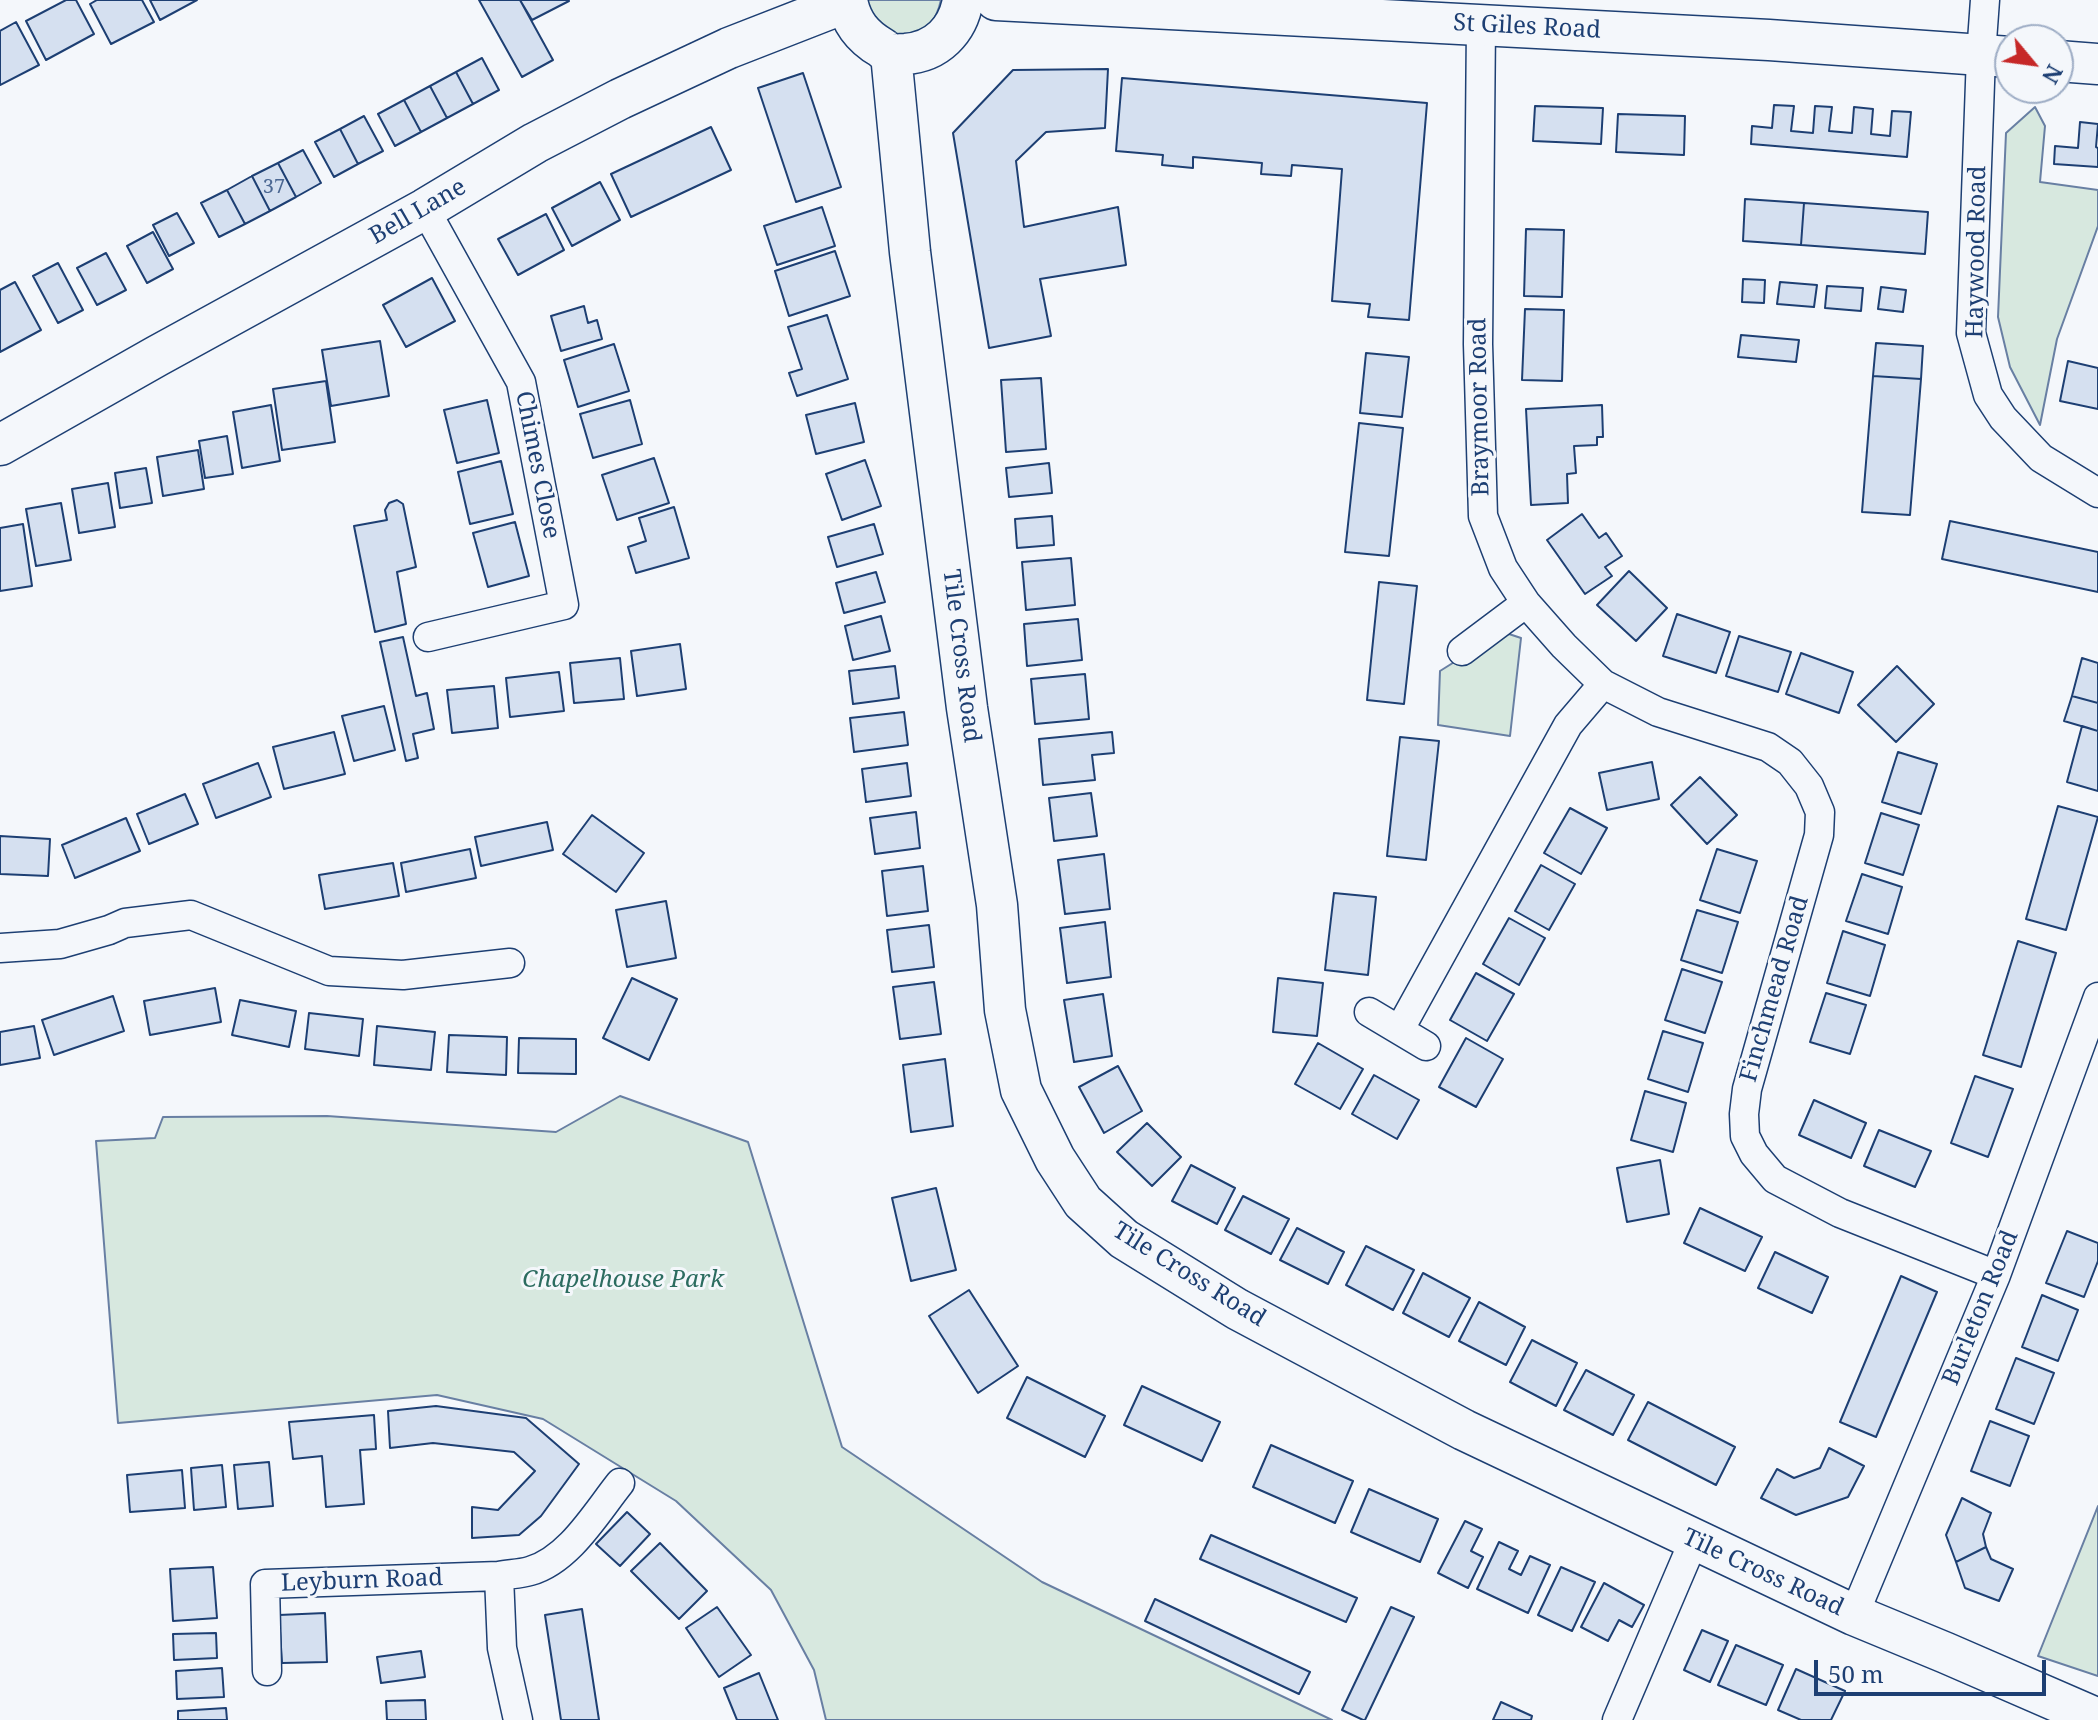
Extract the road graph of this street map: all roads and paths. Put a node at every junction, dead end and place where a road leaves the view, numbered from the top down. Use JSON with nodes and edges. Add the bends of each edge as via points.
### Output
{"nodes":[{"id":1,"x":963,"y":0,"type":"edge"},
{"id":2,"x":996,"y":0,"type":"edge"},
{"id":3,"x":1985,"y":0,"type":"edge"},
{"id":4,"x":847,"y":1,"type":"edge"},
{"id":5,"x":1481,"y":24,"type":"junction"},
{"id":6,"x":1994,"y":46,"type":"edge"},
{"id":7,"x":891,"y":54,"type":"junction"},
{"id":8,"x":1994,"y":56,"type":"edge"},
{"id":9,"x":2074,"y":62,"type":"edge"},
{"id":10,"x":2098,"y":64,"type":"edge"},
{"id":11,"x":1994,"y":78,"type":"edge"},
{"id":12,"x":425,"y":209,"type":"junction"},
{"id":13,"x":0,"y":445,"type":"edge"},
{"id":14,"x":2098,"y":493,"type":"edge"},
{"id":15,"x":1526,"y":603,"type":"junction"},
{"id":16,"x":428,"y":637,"type":"dead end"},
{"id":17,"x":1462,"y":651,"type":"dead end"},
{"id":18,"x":1603,"y":684,"type":"junction"},
{"id":19,"x":0,"y":948,"type":"edge"},
{"id":20,"x":510,"y":963,"type":"dead end"},
{"id":21,"x":2098,"y":997,"type":"edge"},
{"id":22,"x":1369,"y":1012,"type":"dead end"},
{"id":23,"x":1400,"y":1029,"type":"junction"},
{"id":24,"x":1426,"y":1046,"type":"dead end"},
{"id":25,"x":1996,"y":1275,"type":"junction"},
{"id":26,"x":620,"y":1483,"type":"dead end"},
{"id":27,"x":1694,"y":1540,"type":"junction"},
{"id":28,"x":499,"y":1576,"type":"junction"},
{"id":29,"x":1854,"y":1615,"type":"junction"},
{"id":30,"x":267,"y":1671,"type":"dead end"},
{"id":31,"x":2098,"y":1719,"type":"edge"},
{"id":32,"x":518,"y":1720,"type":"edge"},
{"id":33,"x":1617,"y":1720,"type":"edge"}],
"edges":[{"from":1,"to":7,"type":"street","via":[[955,26],[943,39],[919,52]]},
{"from":2,"to":5,"type":"street","name":"St Giles Road"},
{"from":3,"to":6,"type":"street","name":"Haywood Road"},
{"from":4,"to":7,"type":"street","via":[[862,34]]},
{"from":4,"to":12,"type":"street","name":"Bell Lane","via":[[620,99]]},
{"from":5,"to":8,"type":"street","name":"St Giles Road"},
{"from":5,"to":15,"type":"street","name":"Braymoor Road","via":[[1478,344],[1483,516],[1503,568]]},
{"from":7,"to":27,"type":"street","name":"Tile Cross Road","via":[[912,267],[997,905],[1005,1010],[1021,1090],[1055,1159],[1083,1202],[1124,1239],[1237,1309],[1464,1430]]},
{"from":9,"to":10,"type":"street"},
{"from":11,"to":14,"type":"street","name":"Haywood Road","via":[[1971,333],[1988,395],[2003,418],[2041,458]]},
{"from":12,"to":13,"type":"street","name":"Bell Lane"},
{"from":12,"to":16,"type":"street","name":"Chimes Close","via":[[521,382],[564,605]]},
{"from":15,"to":17,"type":"street"},
{"from":15,"to":18,"type":"street","name":"Braymoor Road"},
{"from":18,"to":23,"type":"street","via":[[1568,725]]},
{"from":18,"to":25,"type":"street","name":"Finchmead Road","via":[[1658,712],[1768,747],[1790,762],[1820,812],[1819,835],[1747,1089],[1745,1136],[1754,1154],[1775,1179],[1840,1213]]},
{"from":19,"to":20,"type":"street","via":[[60,944],[125,923],[191,915],[329,971],[403,975]]},
{"from":21,"to":25,"type":"street","name":"Burleton Road"},
{"from":22,"to":23,"type":"street"},
{"from":23,"to":24,"type":"street"},
{"from":25,"to":29,"type":"street","name":"Burleton Road"},
{"from":26,"to":28,"type":"street","name":"Leyburn Road","via":[[550,1563]]},
{"from":27,"to":29,"type":"street","name":"Tile Cross Road"},
{"from":27,"to":33,"type":"street"},
{"from":28,"to":30,"type":"street","name":"Leyburn Road","via":[[265,1584]]},
{"from":28,"to":32,"type":"street","via":[[502,1648]]},
{"from":29,"to":31,"type":"street","name":"Tile Cross Road"}]}
